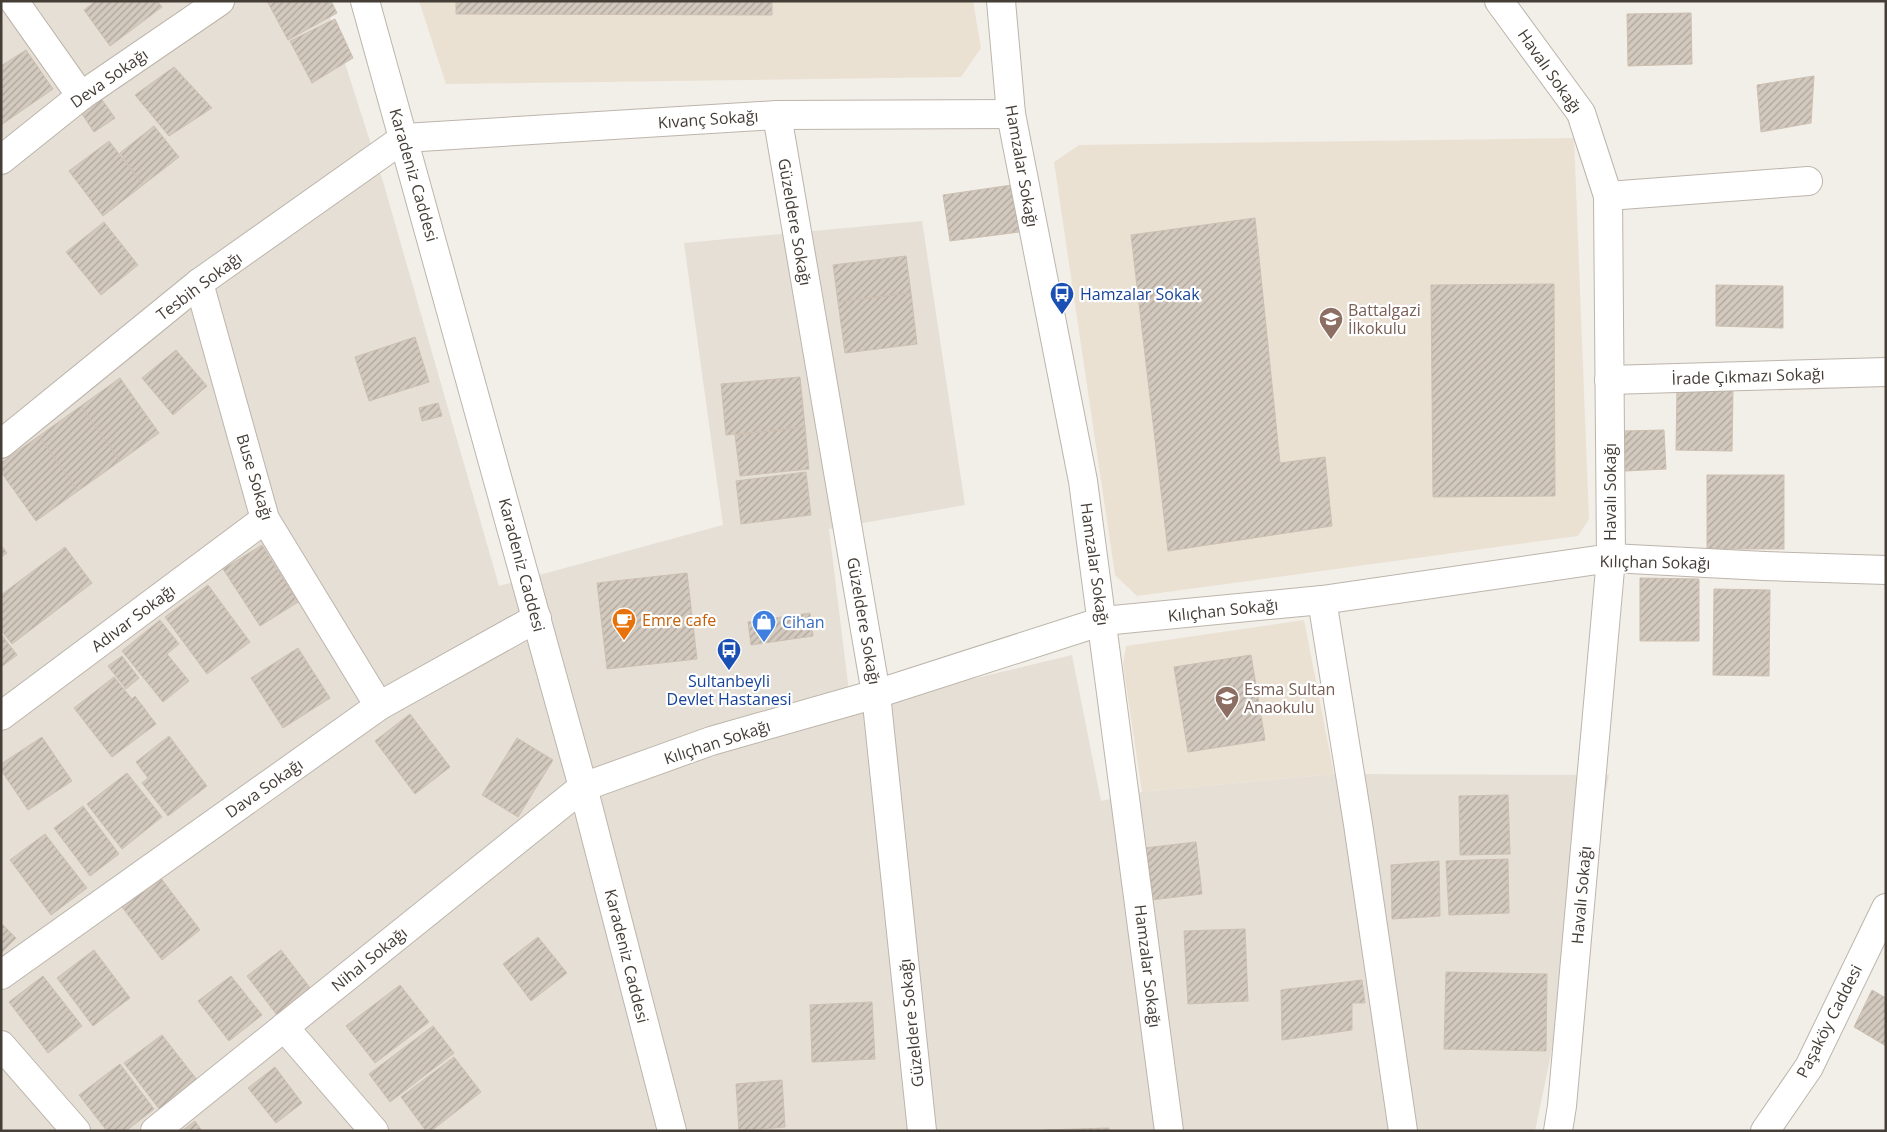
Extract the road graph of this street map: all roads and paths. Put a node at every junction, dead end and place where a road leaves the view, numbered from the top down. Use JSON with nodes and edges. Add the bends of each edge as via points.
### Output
{"nodes":[{"id":1,"x":14,"y":1,"type":"edge"},
{"id":2,"x":220,"y":1,"type":"edge"},
{"id":3,"x":366,"y":1,"type":"edge"},
{"id":4,"x":1001,"y":1,"type":"edge"},
{"id":5,"x":1499,"y":1,"type":"edge"},
{"id":6,"x":81,"y":96,"type":"junction"},
{"id":7,"x":1011,"y":114,"type":"junction"},
{"id":8,"x":777,"y":115,"type":"junction"},
{"id":9,"x":404,"y":138,"type":"junction"},
{"id":10,"x":1,"y":160,"type":"edge"},
{"id":11,"x":1808,"y":181,"type":"dead end"},
{"id":12,"x":1608,"y":196,"type":"junction"},
{"id":13,"x":199,"y":283,"type":"junction"},
{"id":14,"x":1886,"y":372,"type":"edge"},
{"id":15,"x":1610,"y":380,"type":"junction"},
{"id":16,"x":1,"y":444,"type":"edge"},
{"id":17,"x":265,"y":520,"type":"junction"},
{"id":18,"x":1611,"y":558,"type":"junction"},
{"id":19,"x":1885,"y":567,"type":"edge"},
{"id":20,"x":1322,"y":600,"type":"junction"},
{"id":21,"x":537,"y":618,"type":"junction"},
{"id":22,"x":1102,"y":622,"type":"junction"},
{"id":23,"x":876,"y":694,"type":"junction"},
{"id":24,"x":380,"y":706,"type":"junction"},
{"id":25,"x":1,"y":716,"type":"edge"},
{"id":26,"x":583,"y":787,"type":"junction"},
{"id":27,"x":1886,"y":908,"type":"edge"},
{"id":28,"x":1,"y":975,"type":"edge"},
{"id":29,"x":284,"y":1027,"type":"junction"},
{"id":30,"x":1,"y":1045,"type":"edge"},
{"id":31,"x":76,"y":1131,"type":"edge"},
{"id":32,"x":155,"y":1131,"type":"edge"},
{"id":33,"x":374,"y":1131,"type":"edge"},
{"id":34,"x":672,"y":1131,"type":"edge"},
{"id":35,"x":922,"y":1131,"type":"edge"},
{"id":36,"x":1169,"y":1131,"type":"edge"},
{"id":37,"x":1403,"y":1131,"type":"edge"},
{"id":38,"x":1558,"y":1131,"type":"edge"},
{"id":39,"x":1765,"y":1131,"type":"edge"}],
"edges":[{"from":1,"to":6,"type":"street"},
{"from":2,"to":6,"type":"street","name":"Deva Sokağı"},
{"from":3,"to":9,"type":"street","name":"Karadeniz Caddesi"},
{"from":4,"to":7,"type":"street","name":"Hamzalar Sokağı"},
{"from":5,"to":12,"type":"street","name":"Havalı Sokağı","via":[[1581,113]]},
{"from":6,"to":10,"type":"street","name":"Deva Sokağı"},
{"from":7,"to":8,"type":"street","name":"Kıvanç Sokağı"},
{"from":7,"to":22,"type":"street","name":"Hamzalar Sokağı","via":[[1083,481]]},
{"from":8,"to":9,"type":"street","name":"Kıvanç Sokağı"},
{"from":8,"to":23,"type":"street","name":"Güzeldere Sokağı"},
{"from":9,"to":13,"type":"street","name":"Tesbih Sokağı"},
{"from":9,"to":21,"type":"street","name":"Karadeniz Caddesi"},
{"from":11,"to":12,"type":"street"},
{"from":12,"to":15,"type":"street","name":"Havalı Sokağı"},
{"from":13,"to":16,"type":"street","name":"Tesbih Sokağı"},
{"from":13,"to":17,"type":"street","name":"Buse Sokağı"},
{"from":14,"to":15,"type":"street","name":"İrade Çıkmazı Sokağı"},
{"from":15,"to":18,"type":"street","name":"Havalı Sokağı"},
{"from":17,"to":24,"type":"street","name":"Buse Sokağı"},
{"from":17,"to":25,"type":"street","name":"Adıvar Sokağı"},
{"from":18,"to":19,"type":"street","name":"Kılıçhan Sokağı","via":[[1764,566]]},
{"from":18,"to":20,"type":"street","name":"Kılıçhan Sokağı"},
{"from":18,"to":38,"type":"street","name":"Havalı Sokağı"},
{"from":20,"to":22,"type":"street","name":"Kılıçhan Sokağı"},
{"from":20,"to":37,"type":"street"},
{"from":21,"to":24,"type":"street","name":"Dava Sokağı"},
{"from":21,"to":26,"type":"street","name":"Karadeniz Caddesi"},
{"from":22,"to":23,"type":"street","name":"Kılıçhan Sokağı"},
{"from":22,"to":36,"type":"street","name":"Hamzalar Sokağı"},
{"from":23,"to":26,"type":"street","name":"Kılıçhan Sokağı","via":[[711,741]]},
{"from":23,"to":35,"type":"street","name":"Güzeldere Sokağı"},
{"from":24,"to":28,"type":"street","name":"Dava Sokağı"},
{"from":26,"to":29,"type":"street","name":"Nihal Sokağı"},
{"from":26,"to":34,"type":"street","name":"Karadeniz Caddesi"},
{"from":27,"to":39,"type":"street","name":"Paşaköy Caddesi","via":[[1809,1067]]},
{"from":29,"to":32,"type":"street","name":"Nihal Sokağı"},
{"from":29,"to":33,"type":"street"},
{"from":30,"to":31,"type":"street"}]}
